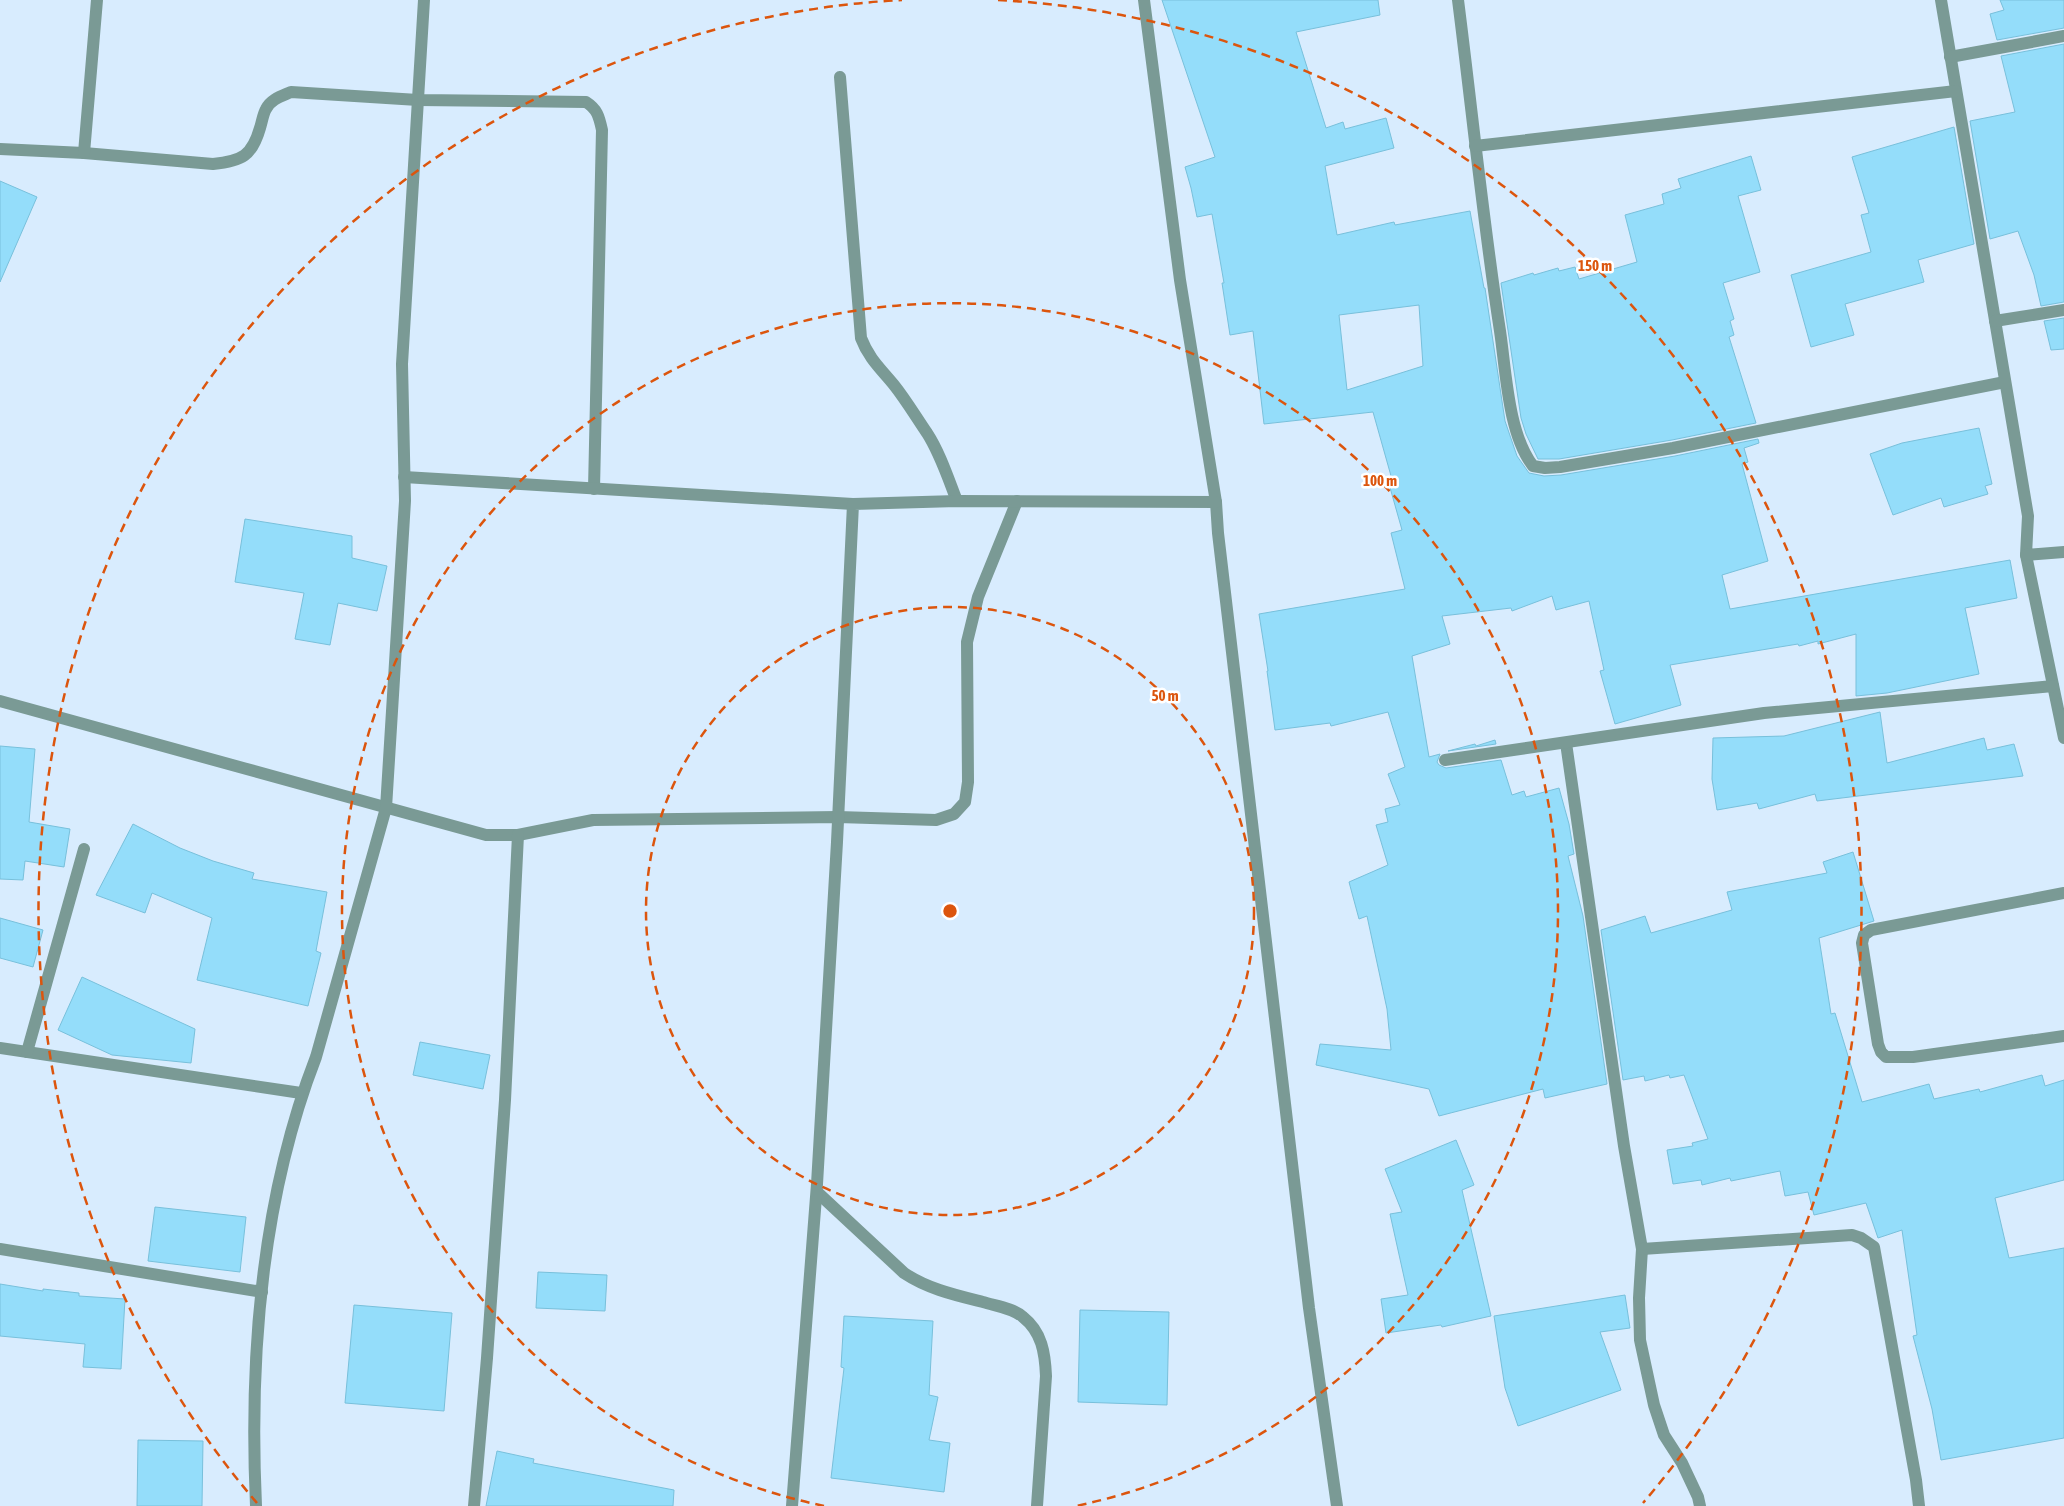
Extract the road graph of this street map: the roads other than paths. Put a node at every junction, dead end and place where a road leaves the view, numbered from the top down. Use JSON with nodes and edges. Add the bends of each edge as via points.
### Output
{"nodes":[{"id":1,"x":97,"y":0,"type":"edge"},
{"id":2,"x":424,"y":0,"type":"edge"},
{"id":3,"x":1144,"y":0,"type":"edge"},
{"id":4,"x":1458,"y":0,"type":"edge"},
{"id":5,"x":1941,"y":0,"type":"edge"},
{"id":6,"x":2064,"y":36,"type":"edge"},
{"id":7,"x":1950,"y":57,"type":"junction"},
{"id":8,"x":840,"y":77,"type":"dead end"},
{"id":9,"x":1956,"y":91,"type":"junction"},
{"id":10,"x":418,"y":100,"type":"junction"},
{"id":11,"x":1475,"y":146,"type":"junction"},
{"id":12,"x":0,"y":149,"type":"edge"},
{"id":13,"x":84,"y":153,"type":"junction"},
{"id":14,"x":2064,"y":310,"type":"edge"},
{"id":15,"x":1995,"y":321,"type":"junction"},
{"id":16,"x":2005,"y":382,"type":"junction"},
{"id":17,"x":404,"y":477,"type":"junction"},
{"id":18,"x":594,"y":489,"type":"junction"},
{"id":19,"x":957,"y":501,"type":"junction"},
{"id":20,"x":1016,"y":501,"type":"junction"},
{"id":21,"x":1216,"y":502,"type":"junction"},
{"id":22,"x":853,"y":504,"type":"junction"},
{"id":23,"x":2064,"y":552,"type":"edge"},
{"id":24,"x":2026,"y":556,"type":"junction"},
{"id":25,"x":2053,"y":686,"type":"junction"},
{"id":26,"x":0,"y":701,"type":"edge"},
{"id":27,"x":2064,"y":738,"type":"edge"},
{"id":28,"x":1566,"y":743,"type":"junction"},
{"id":29,"x":1444,"y":760,"type":"dead end"},
{"id":30,"x":386,"y":808,"type":"junction"},
{"id":31,"x":838,"y":817,"type":"junction"},
{"id":32,"x":518,"y":835,"type":"junction"},
{"id":33,"x":84,"y":849,"type":"dead end"},
{"id":34,"x":2064,"y":893,"type":"edge"},
{"id":35,"x":2064,"y":1036,"type":"edge"},
{"id":36,"x":0,"y":1048,"type":"edge"},
{"id":37,"x":27,"y":1052,"type":"junction"},
{"id":38,"x":302,"y":1093,"type":"junction"},
{"id":39,"x":817,"y":1192,"type":"junction"},
{"id":40,"x":1642,"y":1248,"type":"junction"},
{"id":41,"x":0,"y":1249,"type":"edge"},
{"id":42,"x":262,"y":1292,"type":"junction"},
{"id":43,"x":256,"y":1506,"type":"edge"},
{"id":44,"x":474,"y":1506,"type":"edge"},
{"id":45,"x":792,"y":1506,"type":"edge"},
{"id":46,"x":1037,"y":1506,"type":"edge"},
{"id":47,"x":1337,"y":1506,"type":"edge"},
{"id":48,"x":1700,"y":1506,"type":"edge"},
{"id":49,"x":1919,"y":1506,"type":"edge"}],
"edges":[{"from":1,"to":13,"type":"street"},
{"from":2,"to":10,"type":"street"},
{"from":3,"to":21,"type":"street","via":[[1180,280]]},
{"from":4,"to":11,"type":"street"},
{"from":5,"to":7,"type":"street"},
{"from":6,"to":7,"type":"street"},
{"from":7,"to":9,"type":"street"},
{"from":8,"to":19,"type":"street","via":[[861,338],[866,351],[928,435]]},
{"from":9,"to":11,"type":"street"},
{"from":9,"to":15,"type":"street"},
{"from":10,"to":13,"type":"street","via":[[291,92],[277,98],[266,109],[256,143],[248,154],[232,162],[213,164]]},
{"from":10,"to":17,"type":"street","via":[[402,364]]},
{"from":10,"to":18,"type":"street","via":[[586,102],[595,108],[599,116],[602,146]]},
{"from":11,"to":16,"type":"street","via":[[1513,417],[1520,445],[1533,466],[1560,467],[1673,448]]},
{"from":12,"to":13,"type":"street"},
{"from":14,"to":15,"type":"street"},
{"from":15,"to":16,"type":"street"},
{"from":16,"to":24,"type":"street","via":[[2028,516]]},
{"from":17,"to":18,"type":"street"},
{"from":17,"to":30,"type":"street"},
{"from":18,"to":22,"type":"street"},
{"from":19,"to":20,"type":"street"},
{"from":19,"to":22,"type":"street"},
{"from":20,"to":21,"type":"street"},
{"from":20,"to":31,"type":"street","via":[[978,597],[967,642],[968,782],[965,802],[954,814],[936,820]]},
{"from":21,"to":47,"type":"street","via":[[1308,1298]]},
{"from":22,"to":31,"type":"street"},
{"from":23,"to":24,"type":"street"},
{"from":24,"to":25,"type":"street"},
{"from":25,"to":27,"type":"street"},
{"from":25,"to":28,"type":"street","via":[[1764,713]]},
{"from":26,"to":30,"type":"street"},
{"from":28,"to":29,"type":"street"},
{"from":28,"to":40,"type":"street","via":[[1624,1146]]},
{"from":30,"to":32,"type":"street","via":[[486,835]]},
{"from":30,"to":38,"type":"street","via":[[316,1057]]},
{"from":31,"to":32,"type":"street","via":[[593,820]]},
{"from":31,"to":39,"type":"street"},
{"from":32,"to":44,"type":"street","via":[[505,1100]]},
{"from":33,"to":37,"type":"street"},
{"from":34,"to":35,"type":"street","via":[[1883,927],[1871,930],[1862,942],[1878,1044],[1886,1057],[1914,1057]]},
{"from":36,"to":37,"type":"street"},
{"from":37,"to":38,"type":"street"},
{"from":38,"to":42,"type":"street","via":[[279,1182],[266,1247]]},
{"from":39,"to":45,"type":"street"},
{"from":39,"to":46,"type":"street","via":[[916,1281],[1011,1310],[1023,1316],[1034,1328],[1043,1348],[1046,1369]]},
{"from":40,"to":48,"type":"street","via":[[1640,1340],[1654,1405],[1664,1435],[1682,1463]]},
{"from":40,"to":49,"type":"street","via":[[1852,1235],[1874,1248]]},
{"from":41,"to":42,"type":"street"},
{"from":42,"to":43,"type":"street","via":[[254,1419]]}]}
